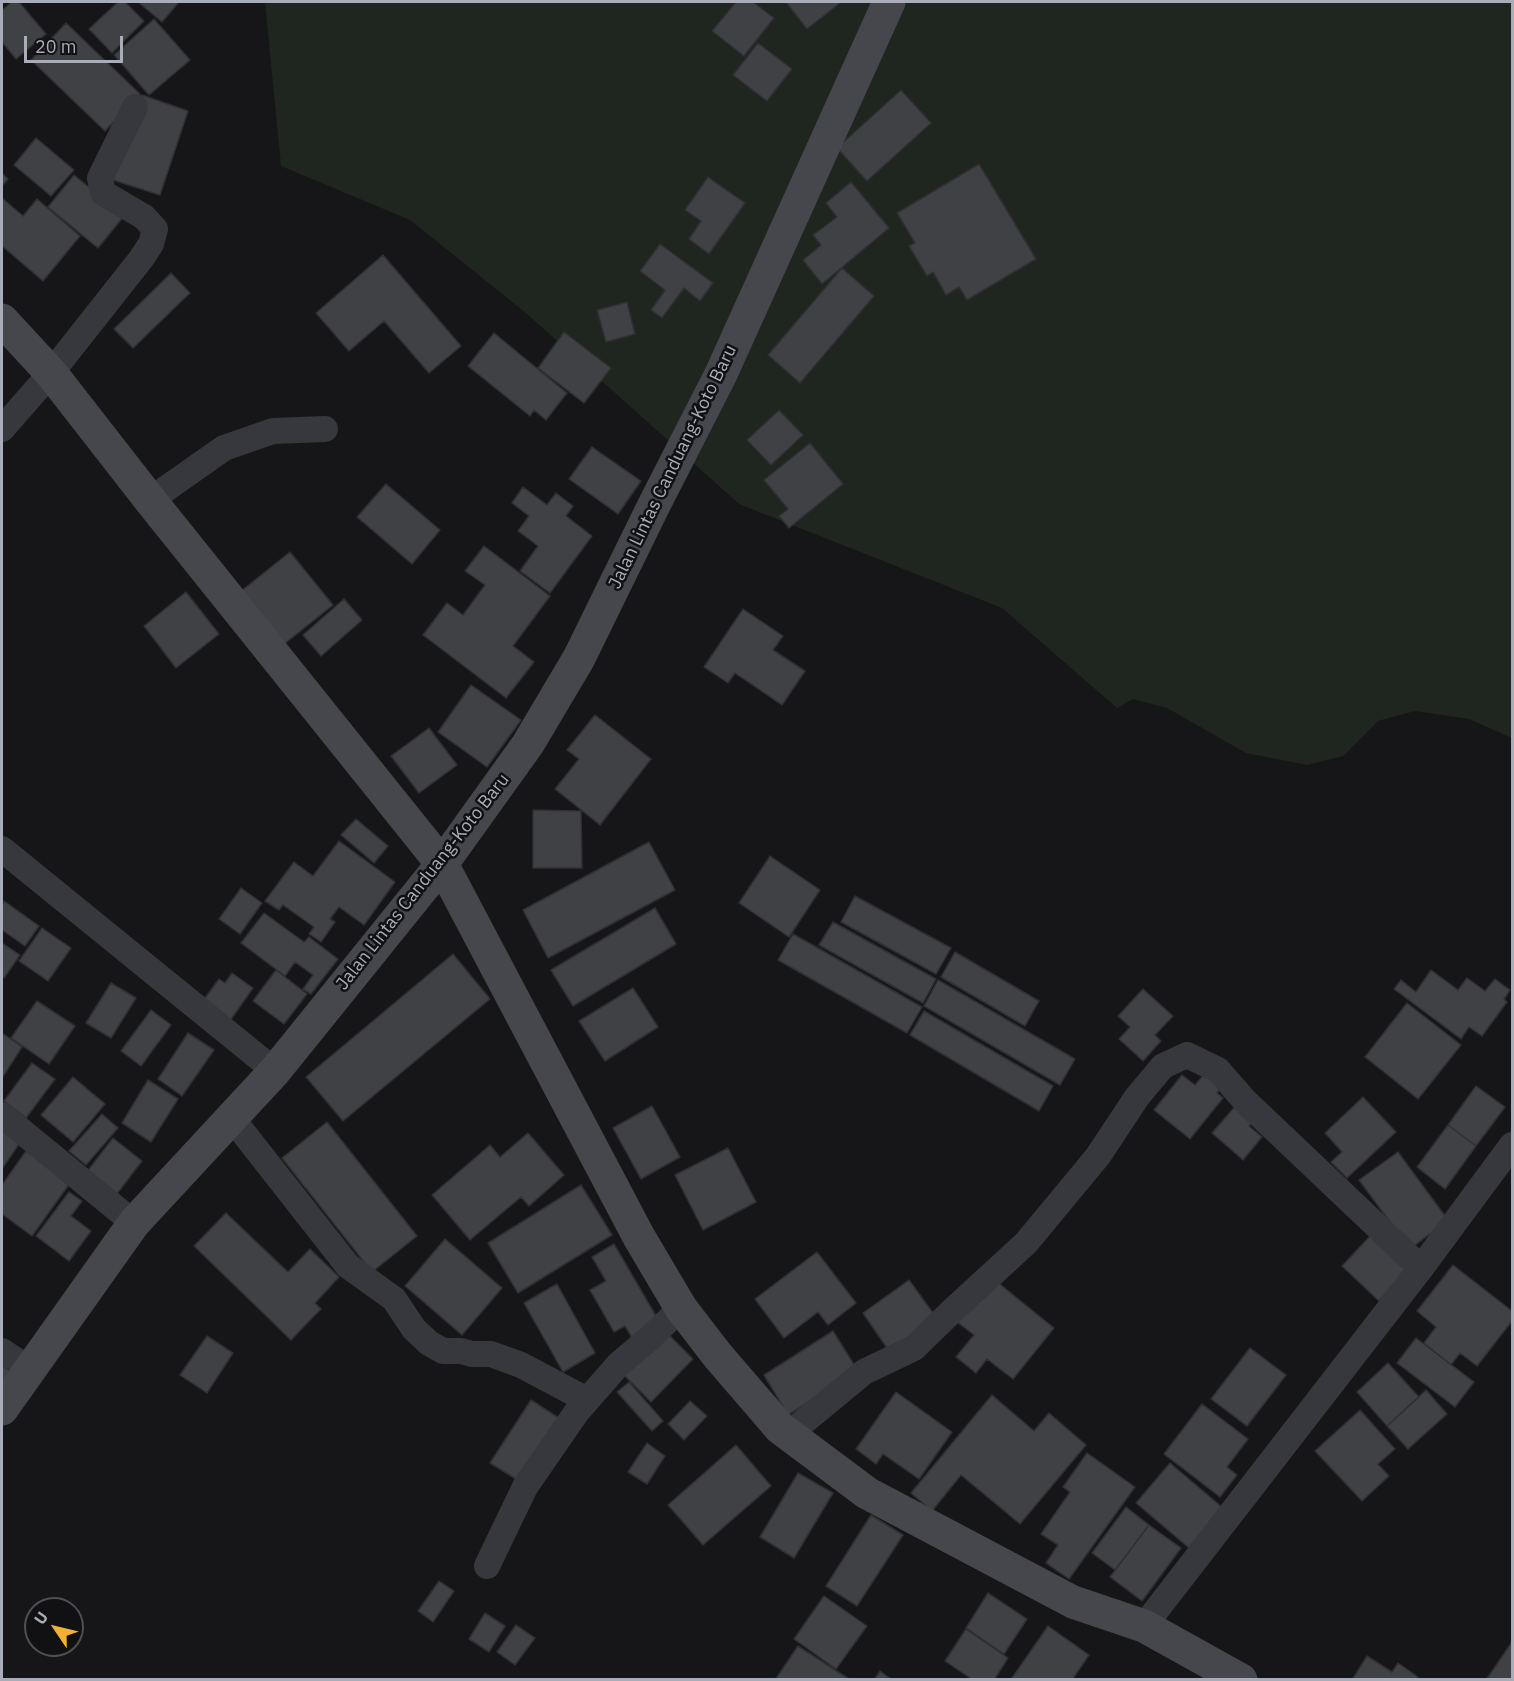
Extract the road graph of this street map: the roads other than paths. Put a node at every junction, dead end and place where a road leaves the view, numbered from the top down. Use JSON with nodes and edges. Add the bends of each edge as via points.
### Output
{"nodes":[{"id":1,"x":890,"y":2,"type":"edge"},
{"id":2,"x":135,"y":107,"type":"dead end"},
{"id":3,"x":2,"y":320,"type":"edge"},
{"id":4,"x":51,"y":373,"type":"junction"},
{"id":5,"x":2,"y":429,"type":"edge"},
{"id":6,"x":325,"y":429,"type":"dead end"},
{"id":7,"x":150,"y":500,"type":"junction"},
{"id":8,"x":2,"y":849,"type":"edge"},
{"id":9,"x":442,"y":864,"type":"junction"},
{"id":10,"x":275,"y":1071,"type":"junction"},
{"id":11,"x":2,"y":1115,"type":"edge"},
{"id":12,"x":231,"y":1117,"type":"junction"},
{"id":13,"x":1512,"y":1145,"type":"edge"},
{"id":14,"x":134,"y":1223,"type":"junction"},
{"id":15,"x":1421,"y":1268,"type":"junction"},
{"id":16,"x":681,"y":1308,"type":"junction"},
{"id":17,"x":2,"y":1351,"type":"edge"},
{"id":18,"x":29,"y":1369,"type":"junction"},
{"id":19,"x":587,"y":1400,"type":"junction"},
{"id":20,"x":2,"y":1409,"type":"edge"},
{"id":21,"x":790,"y":1433,"type":"junction"},
{"id":22,"x":487,"y":1566,"type":"dead end"},
{"id":23,"x":1144,"y":1626,"type":"junction"},
{"id":24,"x":1241,"y":1680,"type":"edge"}],
"edges":[{"from":1,"to":9,"type":"street","name":"Jalan Lintas Canduang-Koto Baru","via":[[721,374],[579,658],[528,744]]},
{"from":2,"to":4,"type":"street","via":[[100,178],[103,193],[155,229],[151,244]]},
{"from":3,"to":4,"type":"street"},
{"from":4,"to":5,"type":"street"},
{"from":4,"to":7,"type":"street"},
{"from":6,"to":7,"type":"street","via":[[273,430],[224,448]]},
{"from":7,"to":9,"type":"street"},
{"from":8,"to":10,"type":"street"},
{"from":9,"to":10,"type":"street","name":"Jalan Lintas Canduang-Koto Baru"},
{"from":9,"to":16,"type":"street","via":[[639,1237]]},
{"from":10,"to":12,"type":"street","name":"Jalan Lintas Canduang-Koto Baru"},
{"from":11,"to":14,"type":"street"},
{"from":12,"to":14,"type":"street","name":"Jalan Lintas Canduang-Koto Baru"},
{"from":12,"to":19,"type":"street","via":[[348,1266],[394,1299],[414,1329],[429,1343],[443,1351],[491,1354],[521,1365]]},
{"from":13,"to":15,"type":"street"},
{"from":14,"to":18,"type":"street","name":"Jalan Lintas Canduang-Koto Baru"},
{"from":15,"to":21,"type":"street","via":[[1218,1071],[1187,1055],[1163,1066],[1098,1156],[1026,1243],[914,1348],[864,1372]]},
{"from":15,"to":23,"type":"street"},
{"from":16,"to":19,"type":"street","via":[[618,1365]]},
{"from":16,"to":21,"type":"street","via":[[780,1428]]},
{"from":17,"to":18,"type":"street"},
{"from":18,"to":20,"type":"street","name":"Jalan Lintas Canduang-Koto Baru"},
{"from":19,"to":22,"type":"street","via":[[525,1487]]},
{"from":21,"to":23,"type":"street","via":[[867,1493],[1072,1602]]},
{"from":23,"to":24,"type":"street"}]}
